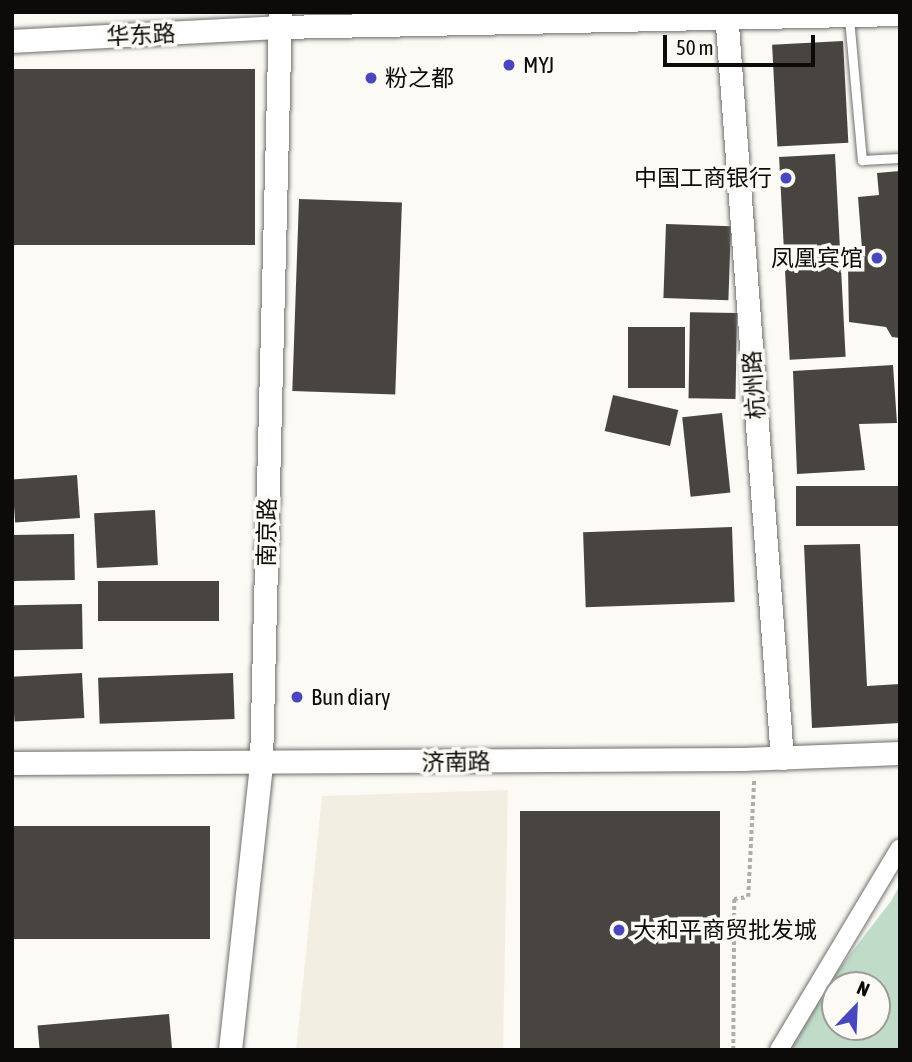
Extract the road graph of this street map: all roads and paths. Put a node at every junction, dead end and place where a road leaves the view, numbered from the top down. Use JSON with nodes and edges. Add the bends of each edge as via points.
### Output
{"nodes":[{"id":1,"x":900,"y":14,"type":"edge"},
{"id":2,"x":726,"y":16,"type":"edge"},
{"id":3,"x":849,"y":18,"type":"junction"},
{"id":4,"x":280,"y":20,"type":"edge"},
{"id":5,"x":12,"y":41,"type":"edge"},
{"id":6,"x":900,"y":158,"type":"edge"},
{"id":7,"x":900,"y":753,"type":"edge"},
{"id":8,"x":782,"y":758,"type":"junction"},
{"id":9,"x":755,"y":759,"type":"junction"},
{"id":10,"x":261,"y":763,"type":"junction"},
{"id":11,"x":12,"y":764,"type":"edge"},
{"id":12,"x":900,"y":848,"type":"edge"},
{"id":13,"x":230,"y":1050,"type":"edge"},
{"id":14,"x":733,"y":1050,"type":"edge"},
{"id":15,"x":779,"y":1050,"type":"edge"}],
"edges":[{"from":1,"to":3,"type":"street","name":"华东路"},
{"from":2,"to":3,"type":"street","name":"华东路"},
{"from":2,"to":4,"type":"street","name":"华东路"},
{"from":2,"to":8,"type":"street","name":"杭州路"},
{"from":3,"to":6,"type":"lane","via":[[862,160]]},
{"from":4,"to":5,"type":"street","name":"华东路"},
{"from":4,"to":10,"type":"street","name":"南京路"},
{"from":7,"to":8,"type":"street","name":"济南路"},
{"from":8,"to":9,"type":"street","name":"济南路"},
{"from":9,"to":10,"type":"street","name":"济南路"},
{"from":9,"to":14,"type":"path","via":[[748,897],[734,899]]},
{"from":10,"to":11,"type":"street","name":"济南路"},
{"from":10,"to":13,"type":"street","name":"南京路"},
{"from":12,"to":15,"type":"street"}]}
